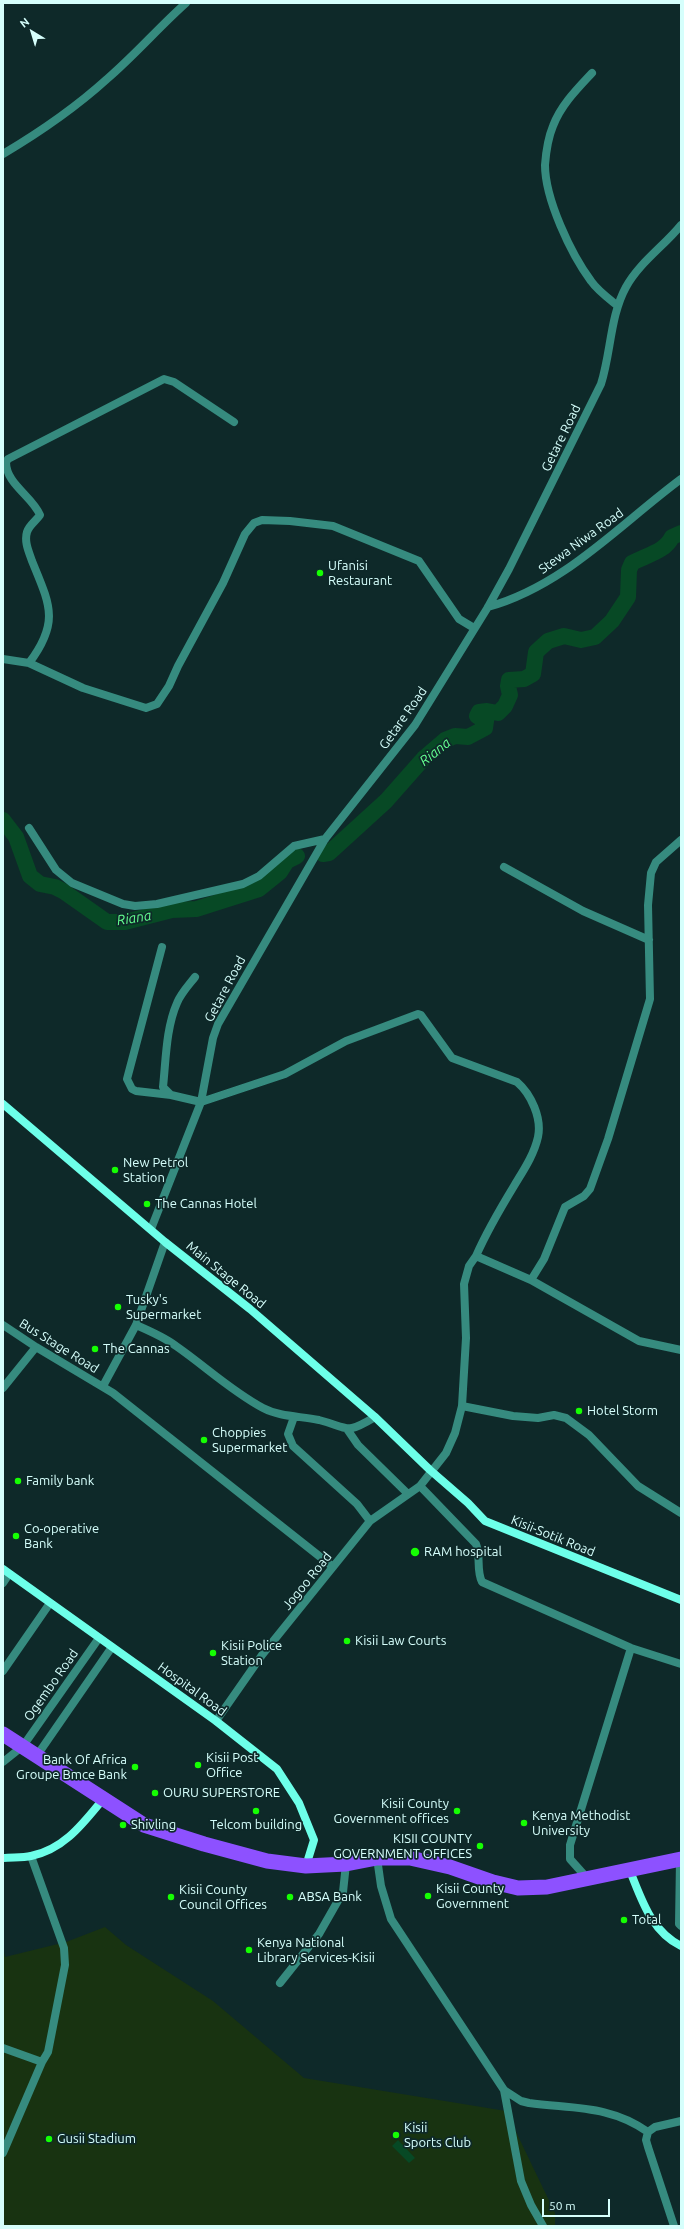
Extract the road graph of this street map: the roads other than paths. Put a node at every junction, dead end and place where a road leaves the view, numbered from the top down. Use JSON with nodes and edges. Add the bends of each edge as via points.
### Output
{"nodes":[{"id":1,"x":186,"y":3,"type":"edge"},
{"id":2,"x":592,"y":73,"type":"dead end"},
{"id":3,"x":3,"y":154,"type":"edge"},
{"id":4,"x":681,"y":225,"type":"edge"},
{"id":5,"x":618,"y":306,"type":"junction"},
{"id":6,"x":234,"y":422,"type":"dead end"},
{"id":7,"x":681,"y":479,"type":"edge"},
{"id":8,"x":488,"y":607,"type":"junction"},
{"id":9,"x":474,"y":628,"type":"junction"},
{"id":10,"x":3,"y":659,"type":"edge"},
{"id":11,"x":29,"y":663,"type":"junction"},
{"id":12,"x":28,"y":828,"type":"dead end"},
{"id":13,"x":325,"y":839,"type":"junction"},
{"id":14,"x":681,"y":840,"type":"edge"},
{"id":15,"x":504,"y":867,"type":"dead end"},
{"id":16,"x":649,"y":940,"type":"junction"},
{"id":17,"x":162,"y":947,"type":"dead end"},
{"id":18,"x":195,"y":977,"type":"dead end"},
{"id":19,"x":171,"y":1095,"type":"junction"},
{"id":20,"x":201,"y":1102,"type":"junction"},
{"id":21,"x":3,"y":1104,"type":"edge"},
{"id":22,"x":151,"y":1228,"type":"junction"},
{"id":23,"x":165,"y":1242,"type":"junction"},
{"id":24,"x":476,"y":1256,"type":"junction"},
{"id":25,"x":531,"y":1280,"type":"junction"},
{"id":26,"x":3,"y":1325,"type":"edge"},
{"id":27,"x":136,"y":1325,"type":"junction"},
{"id":28,"x":36,"y":1347,"type":"junction"},
{"id":29,"x":681,"y":1350,"type":"edge"},
{"id":30,"x":103,"y":1386,"type":"junction"},
{"id":31,"x":3,"y":1388,"type":"edge"},
{"id":32,"x":462,"y":1406,"type":"junction"},
{"id":33,"x":294,"y":1417,"type":"junction"},
{"id":34,"x":375,"y":1417,"type":"junction"},
{"id":35,"x":347,"y":1429,"type":"junction"},
{"id":36,"x":430,"y":1470,"type":"junction"},
{"id":37,"x":420,"y":1486,"type":"junction"},
{"id":38,"x":408,"y":1494,"type":"junction"},
{"id":39,"x":681,"y":1513,"type":"edge"},
{"id":40,"x":370,"y":1521,"type":"junction"},
{"id":41,"x":333,"y":1567,"type":"junction"},
{"id":42,"x":6,"y":1572,"type":"edge"},
{"id":43,"x":3,"y":1583,"type":"edge"},
{"id":44,"x":681,"y":1600,"type":"edge"},
{"id":45,"x":50,"y":1603,"type":"junction"},
{"id":46,"x":99,"y":1638,"type":"junction"},
{"id":47,"x":112,"y":1647,"type":"junction"},
{"id":48,"x":631,"y":1648,"type":"junction"},
{"id":49,"x":681,"y":1664,"type":"edge"},
{"id":50,"x":3,"y":1671,"type":"edge"},
{"id":51,"x":216,"y":1721,"type":"junction"},
{"id":52,"x":3,"y":1734,"type":"edge"},
{"id":53,"x":17,"y":1750,"type":"junction"},
{"id":54,"x":38,"y":1754,"type":"junction"},
{"id":55,"x":3,"y":1762,"type":"edge"},
{"id":56,"x":104,"y":1798,"type":"junction"},
{"id":57,"x":31,"y":1856,"type":"junction"},
{"id":58,"x":3,"y":1858,"type":"edge"},
{"id":59,"x":377,"y":1858,"type":"junction"},
{"id":60,"x":681,"y":1860,"type":"edge"},
{"id":61,"x":346,"y":1864,"type":"junction"},
{"id":62,"x":306,"y":1866,"type":"junction"},
{"id":63,"x":630,"y":1871,"type":"junction"},
{"id":64,"x":587,"y":1878,"type":"junction"},
{"id":65,"x":681,"y":1926,"type":"edge"},
{"id":66,"x":681,"y":1946,"type":"edge"},
{"id":67,"x":280,"y":1983,"type":"dead end"},
{"id":68,"x":3,"y":2048,"type":"edge"},
{"id":69,"x":42,"y":2062,"type":"junction"},
{"id":70,"x":504,"y":2090,"type":"junction"},
{"id":71,"x":681,"y":2121,"type":"edge"},
{"id":72,"x":648,"y":2132,"type":"junction"},
{"id":73,"x":3,"y":2153,"type":"edge"},
{"id":74,"x":543,"y":2226,"type":"edge"},
{"id":75,"x":674,"y":2226,"type":"edge"}],
"edges":[{"from":1,"to":3,"type":"street","via":[[90,94]]},
{"from":2,"to":5,"type":"street","via":[[560,111],[547,146],[545,166],[555,209],[574,252],[591,281]]},
{"from":4,"to":5,"type":"street","name":"Getare Road","via":[[636,272],[626,286]]},
{"from":5,"to":8,"type":"street","name":"Getare Road","via":[[607,366],[601,384]]},
{"from":6,"to":11,"type":"street","via":[[174,382],[164,379],[8,459],[8,472],[15,484],[37,507],[40,515],[27,531],[26,544],[49,607],[50,620],[44,639]]},
{"from":7,"to":8,"type":"street","name":"Stewa Niwa Road","via":[[570,566],[529,592],[513,600]]},
{"from":8,"to":9,"type":"street","name":"Getare Road"},
{"from":9,"to":11,"type":"street","via":[[459,619],[419,560],[333,526],[262,520],[254,523],[245,534],[223,583],[169,686],[161,700],[153,707],[146,708],[88,690]]},
{"from":9,"to":13,"type":"street","name":"Getare Road","via":[[415,725]]},
{"from":10,"to":11,"type":"street"},
{"from":12,"to":13,"type":"street","via":[[56,870],[72,883],[123,904],[135,906],[157,904],[243,884],[259,876],[294,846]]},
{"from":13,"to":20,"type":"street","name":"Getare Road","via":[[218,1024]]},
{"from":14,"to":16,"type":"street","via":[[656,862],[651,873],[648,905]]},
{"from":15,"to":16,"type":"street","via":[[583,911]]},
{"from":16,"to":25,"type":"street","via":[[650,999],[608,1139],[590,1189],[584,1196],[565,1207],[544,1259]]},
{"from":17,"to":19,"type":"street","via":[[127,1079],[136,1091]]},
{"from":18,"to":19,"type":"street","via":[[178,1001],[172,1016],[163,1086]]},
{"from":19,"to":20,"type":"street"},
{"from":20,"to":22,"type":"street","name":"Getare Road"},
{"from":20,"to":24,"type":"street","name":"Jogoo Road","via":[[285,1074],[346,1042],[414,1015],[421,1015],[452,1058],[521,1086],[528,1093],[537,1116],[538,1136],[534,1149]]},
{"from":21,"to":22,"type":"street","name":"Main Stage Road"},
{"from":22,"to":23,"type":"street","name":"Main Stage Road"},
{"from":23,"to":27,"type":"street"},
{"from":23,"to":34,"type":"street","name":"Main Stage Road","via":[[250,1309]]},
{"from":24,"to":25,"type":"street"},
{"from":24,"to":32,"type":"street","name":"Jogoo Road","via":[[469,1266],[464,1284],[466,1338]]},
{"from":25,"to":29,"type":"street","via":[[639,1341]]},
{"from":26,"to":28,"type":"street","name":"Bus Stage Road"},
{"from":27,"to":30,"type":"street"},
{"from":27,"to":33,"type":"street","via":[[176,1346],[222,1381],[264,1408]]},
{"from":28,"to":30,"type":"street","name":"Bus Stage Road"},
{"from":28,"to":31,"type":"street"},
{"from":30,"to":41,"type":"street","name":"Bus Stage Road"},
{"from":32,"to":36,"type":"street","name":"Jogoo Road","via":[[455,1433],[446,1453]]},
{"from":32,"to":39,"type":"street","via":[[512,1416],[538,1418],[554,1415],[566,1418],[589,1435],[638,1486]]},
{"from":33,"to":35,"type":"street"},
{"from":33,"to":40,"type":"street","via":[[288,1434],[293,1446],[357,1504]]},
{"from":34,"to":35,"type":"street","via":[[357,1428]]},
{"from":34,"to":36,"type":"street","name":"Main Stage Road"},
{"from":35,"to":38,"type":"street","via":[[358,1445]]},
{"from":36,"to":37,"type":"street","name":"Jogoo Road"},
{"from":36,"to":44,"type":"street","name":"Kisii-Sotik Road","via":[[468,1502],[485,1521]]},
{"from":37,"to":38,"type":"street","name":"Jogoo Road"},
{"from":37,"to":48,"type":"street","via":[[476,1544],[479,1576],[482,1582]]},
{"from":38,"to":40,"type":"street","name":"Jogoo Road"},
{"from":40,"to":41,"type":"street","name":"Jogoo Road"},
{"from":41,"to":51,"type":"street","name":"Jogoo Road","via":[[262,1655]]},
{"from":42,"to":43,"type":"street"},
{"from":42,"to":45,"type":"street","name":"Hospital Road"},
{"from":45,"to":46,"type":"street","name":"Hospital Road"},
{"from":45,"to":50,"type":"street"},
{"from":46,"to":47,"type":"street","name":"Hospital Road"},
{"from":46,"to":53,"type":"street","name":"Ogembo Road"},
{"from":47,"to":51,"type":"street","name":"Hospital Road"},
{"from":47,"to":54,"type":"street"},
{"from":48,"to":49,"type":"street"},
{"from":48,"to":64,"type":"street","via":[[570,1845],[570,1859]]},
{"from":51,"to":62,"type":"street","name":"Hospital Road","via":[[277,1769],[285,1780],[304,1814],[314,1840]]},
{"from":52,"to":53,"type":"highway"},
{"from":53,"to":54,"type":"highway"},
{"from":53,"to":55,"type":"street","name":"Ogembo Road"},
{"from":54,"to":56,"type":"highway"},
{"from":56,"to":57,"type":"street","via":[[74,1833],[59,1845]]},
{"from":56,"to":62,"type":"highway","via":[[144,1825],[169,1834],[267,1861]]},
{"from":57,"to":58,"type":"street"},
{"from":57,"to":69,"type":"street","via":[[64,1948],[65,1965],[48,2052]]},
{"from":59,"to":61,"type":"highway"},
{"from":59,"to":64,"type":"highway","via":[[422,1860],[518,1888],[547,1887]]},
{"from":59,"to":70,"type":"street","via":[[381,1886],[391,1919]]},
{"from":60,"to":63,"type":"highway"},
{"from":60,"to":65,"type":"street","via":[[678,1906]]},
{"from":61,"to":62,"type":"highway"},
{"from":61,"to":67,"type":"street","via":[[343,1892],[319,1934]]},
{"from":63,"to":64,"type":"highway"},
{"from":63,"to":66,"type":"street","via":[[646,1912],[660,1930]]},
{"from":68,"to":69,"type":"street"},
{"from":69,"to":73,"type":"street"},
{"from":70,"to":72,"type":"street","via":[[529,2103],[586,2108],[616,2114]]},
{"from":70,"to":74,"type":"street","via":[[521,2181]]},
{"from":71,"to":72,"type":"street","via":[[655,2127]]},
{"from":72,"to":75,"type":"street","via":[[646,2140]]}]}
